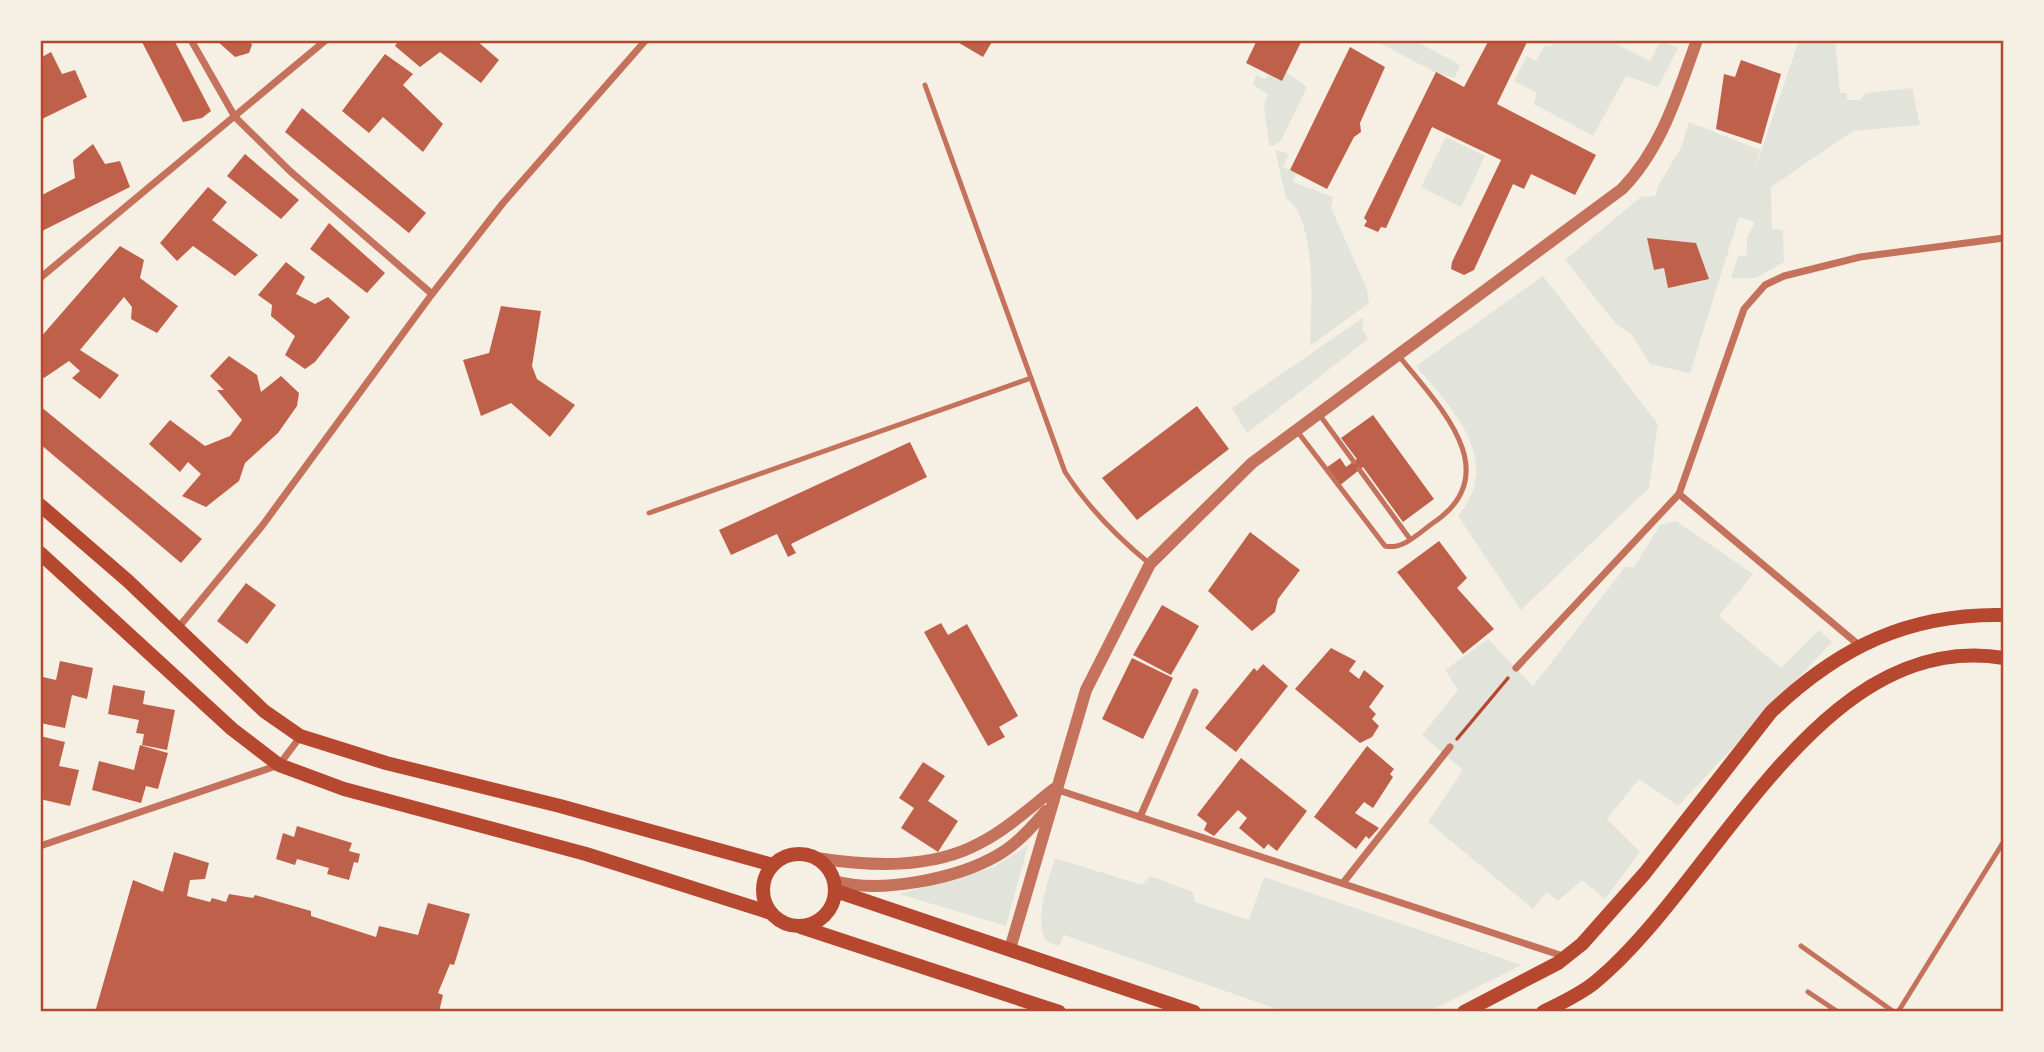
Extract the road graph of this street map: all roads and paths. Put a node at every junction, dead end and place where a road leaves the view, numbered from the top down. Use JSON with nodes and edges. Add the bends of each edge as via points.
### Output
{"nodes":[{"id":1,"x":191,"y":40,"type":"edge"},
{"id":2,"x":327,"y":40,"type":"edge"},
{"id":3,"x":646,"y":40,"type":"edge"},
{"id":4,"x":1697,"y":40,"type":"edge"},
{"id":5,"x":925,"y":85,"type":"dead end"},
{"id":6,"x":235,"y":117,"type":"junction"},
{"id":7,"x":2004,"y":239,"type":"edge"},
{"id":8,"x":40,"y":278,"type":"edge"},
{"id":9,"x":432,"y":294,"type":"junction"},
{"id":10,"x":1399,"y":356,"type":"junction"},
{"id":11,"x":1031,"y":377,"type":"junction"},
{"id":12,"x":1319,"y":414,"type":"junction"},
{"id":13,"x":1297,"y":430,"type":"junction"},
{"id":14,"x":1354,"y":462,"type":"dead end"},
{"id":15,"x":1359,"y":469,"type":"dead end"},
{"id":16,"x":1679,"y":494,"type":"junction"},
{"id":17,"x":40,"y":505,"type":"edge"},
{"id":18,"x":649,"y":513,"type":"dead end"},
{"id":19,"x":1410,"y":539,"type":"junction"},
{"id":20,"x":40,"y":553,"type":"edge"},
{"id":21,"x":1150,"y":564,"type":"junction"},
{"id":22,"x":2004,"y":615,"type":"edge"},
{"id":23,"x":178,"y":629,"type":"junction"},
{"id":24,"x":1860,"y":646,"type":"junction"},
{"id":25,"x":2004,"y":658,"type":"edge"},
{"id":26,"x":1516,"y":668,"type":"joint"},
{"id":27,"x":1195,"y":692,"type":"dead end"},
{"id":28,"x":300,"y":736,"type":"junction"},
{"id":29,"x":1450,"y":747,"type":"joint"},
{"id":30,"x":279,"y":765,"type":"junction"},
{"id":31,"x":1055,"y":788,"type":"junction"},
{"id":32,"x":1049,"y":808,"type":"junction"},
{"id":33,"x":1140,"y":817,"type":"junction"},
{"id":34,"x":2004,"y":841,"type":"edge"},
{"id":35,"x":40,"y":846,"type":"edge"},
{"id":36,"x":816,"y":858,"type":"junction"},
{"id":37,"x":773,"y":865,"type":"junction"},
{"id":38,"x":1343,"y":883,"type":"junction"},
{"id":39,"x":835,"y":886,"type":"junction"},
{"id":40,"x":771,"y":914,"type":"junction"},
{"id":41,"x":801,"y":927,"type":"junction"},
{"id":42,"x":1801,"y":946,"type":"dead end"},
{"id":43,"x":1010,"y":949,"type":"junction"},
{"id":44,"x":1566,"y":957,"type":"junction"},
{"id":45,"x":1808,"y":992,"type":"dead end"},
{"id":46,"x":1059,"y":1012,"type":"edge"},
{"id":47,"x":1194,"y":1012,"type":"edge"},
{"id":48,"x":1464,"y":1012,"type":"edge"},
{"id":49,"x":1544,"y":1012,"type":"edge"},
{"id":50,"x":1838,"y":1012,"type":"edge"},
{"id":51,"x":1896,"y":1012,"type":"edge"}],
"edges":[{"from":1,"to":6,"type":"street"},
{"from":2,"to":6,"type":"street"},
{"from":3,"to":9,"type":"street","via":[[503,203]]},
{"from":4,"to":10,"type":"street","via":[[1674,106],[1641,170]]},
{"from":5,"to":11,"type":"lane"},
{"from":6,"to":8,"type":"street"},
{"from":6,"to":9,"type":"street"},
{"from":7,"to":16,"type":"street","via":[[1860,257],[1765,285],[1744,309]]},
{"from":9,"to":23,"type":"street","via":[[262,526]]},
{"from":10,"to":12,"type":"street"},
{"from":10,"to":19,"type":"lane","via":[[1456,431],[1465,449],[1467,473],[1457,505]]},
{"from":11,"to":18,"type":"lane"},
{"from":11,"to":21,"type":"lane","via":[[1065,472],[1115,535]]},
{"from":12,"to":13,"type":"street"},
{"from":12,"to":14,"type":"lane"},
{"from":13,"to":19,"type":"lane","via":[[1381,544],[1395,547]]},
{"from":13,"to":21,"type":"street","via":[[1228,485]]},
{"from":15,"to":19,"type":"lane"},
{"from":16,"to":24,"type":"street"},
{"from":16,"to":26,"type":"street"},
{"from":17,"to":23,"type":"main road"},
{"from":20,"to":30,"type":"main road","via":[[232,729]]},
{"from":21,"to":31,"type":"street","via":[[1086,690]]},
{"from":22,"to":24,"type":"main road","via":[[1952,616],[1911,624]]},
{"from":23,"to":28,"type":"main road","via":[[264,711]]},
{"from":24,"to":44,"type":"main road","via":[[1795,689],[1771,712],[1628,893]]},
{"from":25,"to":49,"type":"main road","via":[[1953,657],[1914,667],[1874,684],[1844,704],[1785,761],[1611,968],[1575,996]]},
{"from":26,"to":29,"type":"path"},
{"from":27,"to":33,"type":"street"},
{"from":28,"to":30,"type":"street"},
{"from":28,"to":37,"type":"main road"},
{"from":29,"to":38,"type":"street"},
{"from":30,"to":35,"type":"street"},
{"from":30,"to":40,"type":"main road","via":[[344,789],[586,854]]},
{"from":31,"to":32,"type":"street"},
{"from":31,"to":33,"type":"street"},
{"from":31,"to":36,"type":"street","via":[[979,844],[939,858],[860,864]]},
{"from":32,"to":39,"type":"street","via":[[1006,849],[964,870],[884,886]]},
{"from":32,"to":43,"type":"street"},
{"from":33,"to":38,"type":"street"},
{"from":34,"to":51,"type":"lane"},
{"from":36,"to":37,"type":"main road","via":[[793,855]]},
{"from":36,"to":39,"type":"main road","via":[[831,872]]},
{"from":37,"to":40,"type":"main road","via":[[763,884]]},
{"from":38,"to":44,"type":"street"},
{"from":39,"to":41,"type":"main road","via":[[834,902],[821,919]]},
{"from":39,"to":43,"type":"main road"},
{"from":40,"to":41,"type":"main road"},
{"from":41,"to":46,"type":"main road"},
{"from":42,"to":51,"type":"lane"},
{"from":43,"to":47,"type":"main road"},
{"from":44,"to":48,"type":"main road"},
{"from":45,"to":50,"type":"lane"}]}
